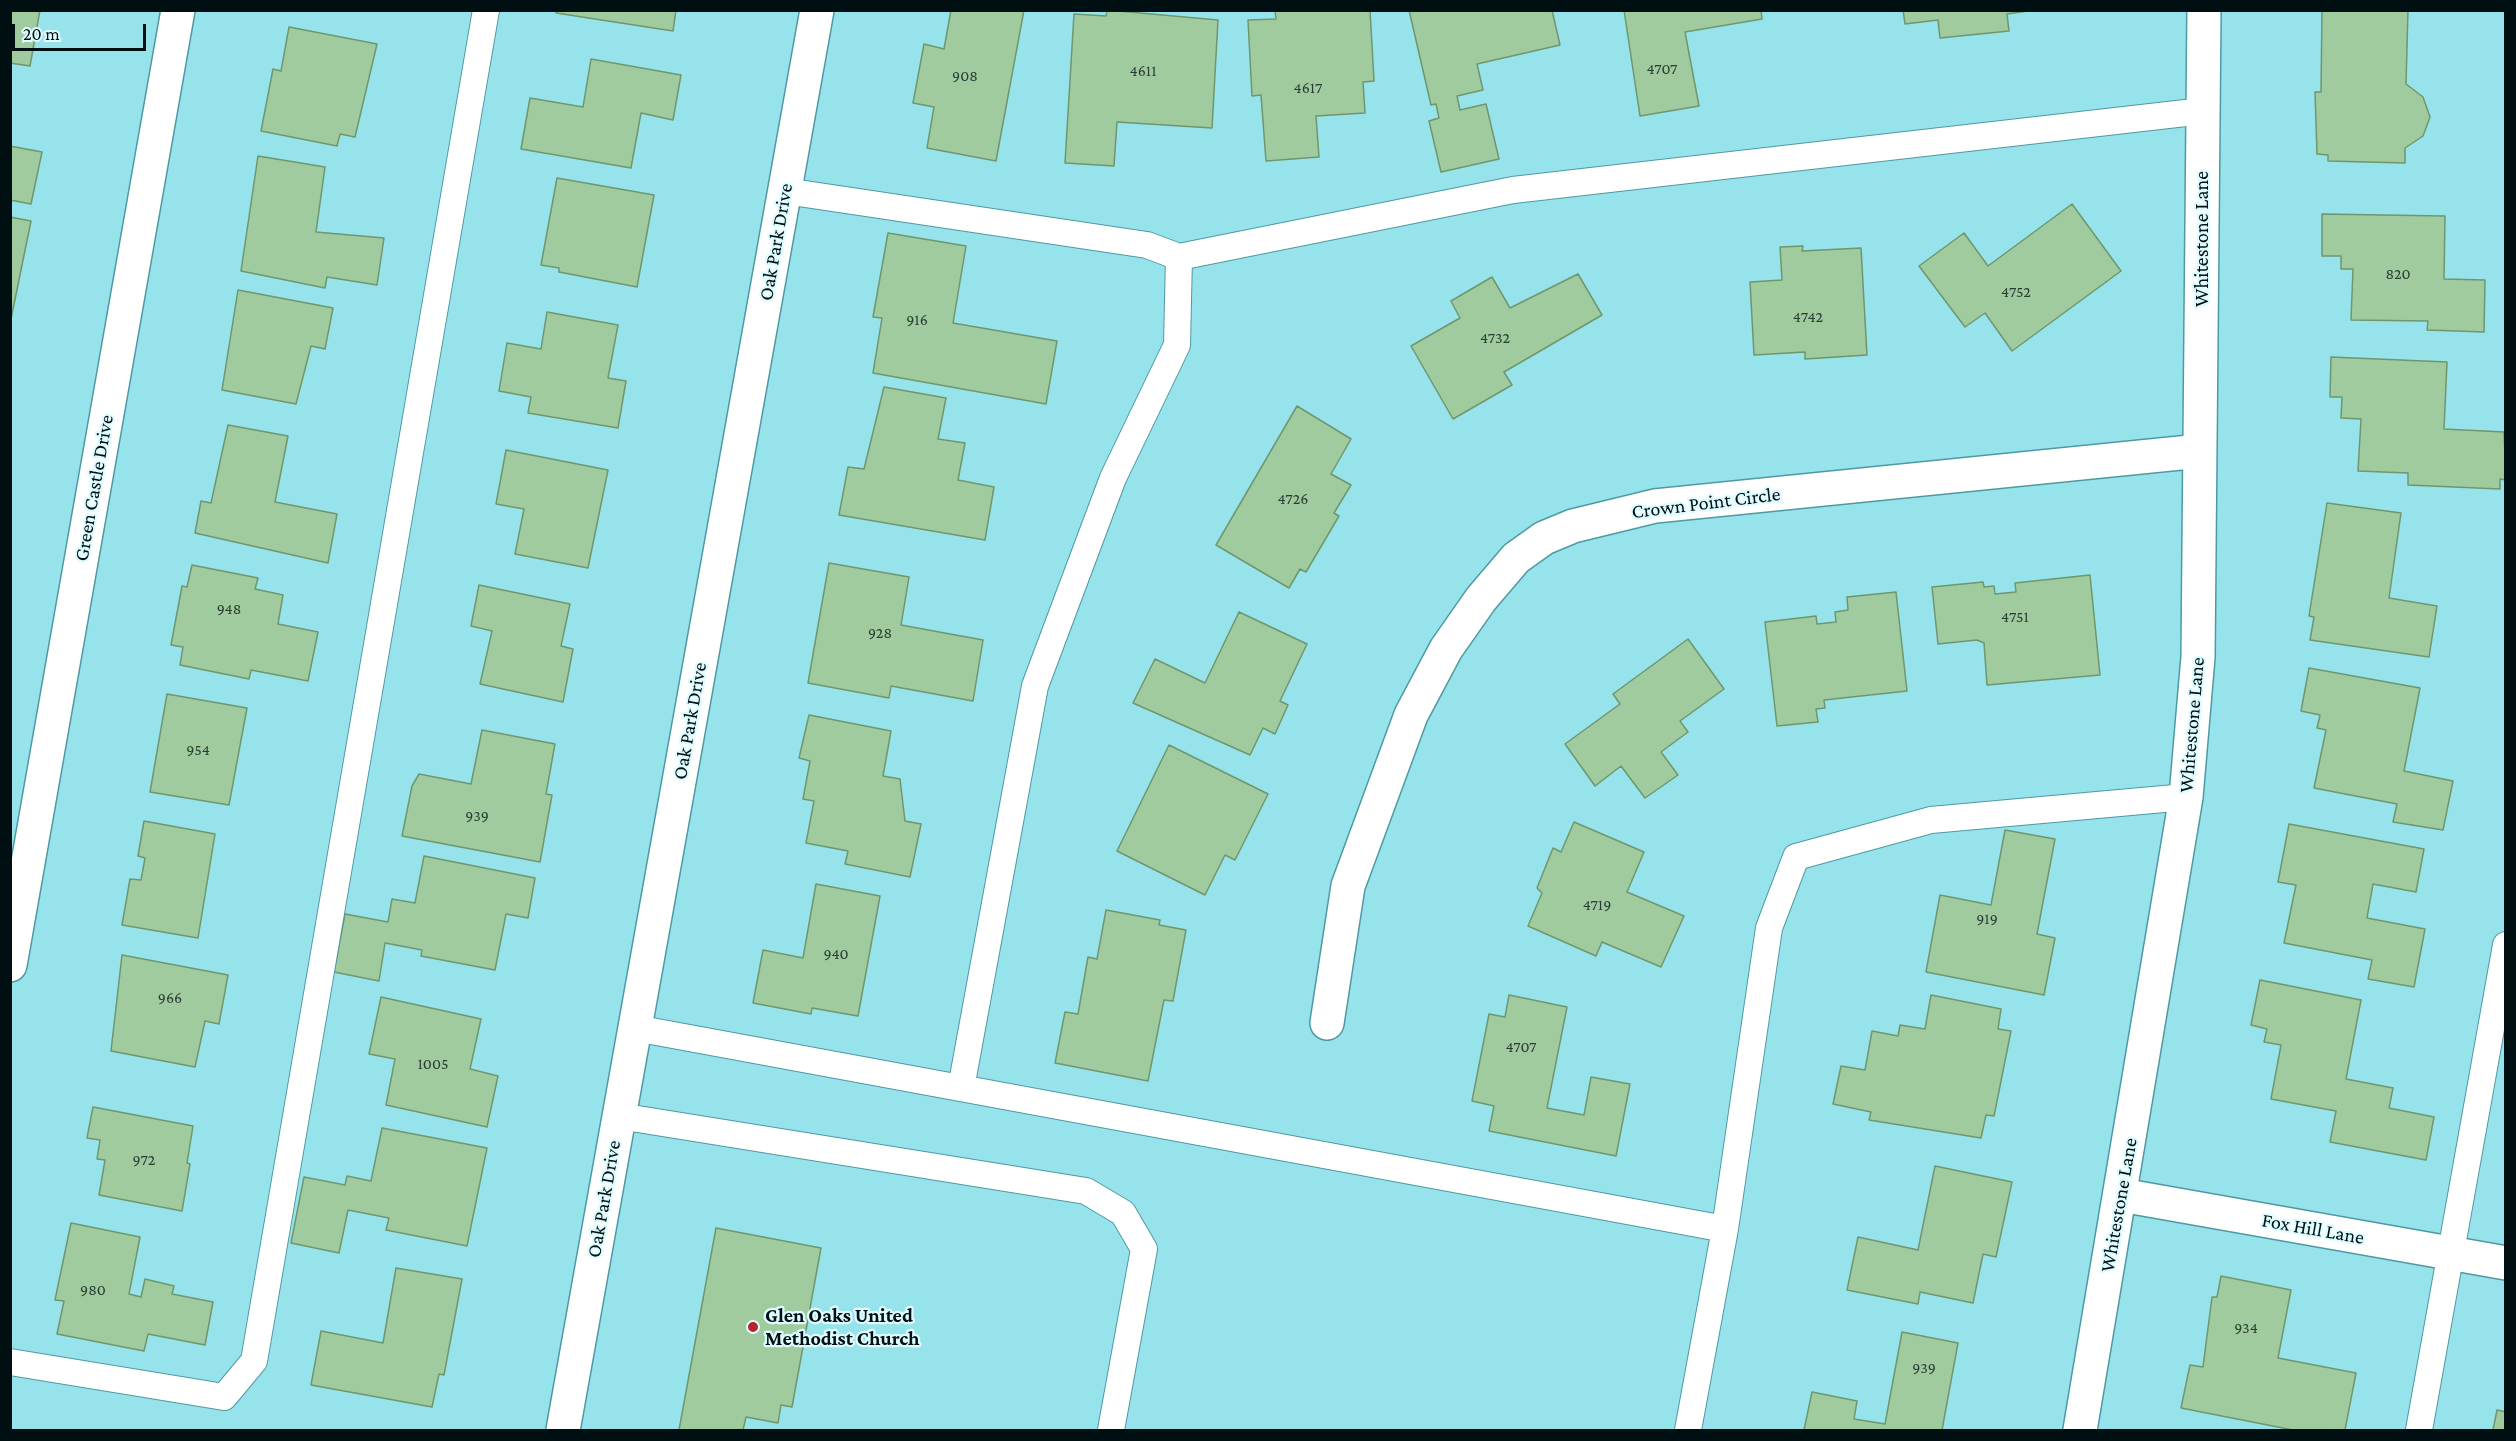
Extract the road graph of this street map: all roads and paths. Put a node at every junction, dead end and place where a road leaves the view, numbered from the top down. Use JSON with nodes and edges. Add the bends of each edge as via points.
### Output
{"nodes":[{"id":1,"x":178,"y":10,"type":"edge"},
{"id":2,"x":486,"y":10,"type":"edge"},
{"id":3,"x":817,"y":10,"type":"edge"},
{"id":4,"x":2204,"y":10,"type":"edge"},
{"id":5,"x":2203,"y":111,"type":"junction"},
{"id":6,"x":785,"y":191,"type":"junction"},
{"id":7,"x":1179,"y":257,"type":"junction"},
{"id":8,"x":2200,"y":451,"type":"junction"},
{"id":9,"x":2186,"y":796,"type":"junction"},
{"id":10,"x":2505,"y":945,"type":"edge"},
{"id":11,"x":10,"y":965,"type":"edge"},
{"id":12,"x":1327,"y":1023,"type":"dead end"},
{"id":13,"x":635,"y":1028,"type":"junction"},
{"id":14,"x":961,"y":1088,"type":"junction"},
{"id":15,"x":619,"y":1116,"type":"junction"},
{"id":16,"x":2121,"y":1195,"type":"junction"},
{"id":17,"x":1725,"y":1228,"type":"junction"},
{"id":18,"x":2451,"y":1253,"type":"junction"},
{"id":19,"x":2505,"y":1263,"type":"edge"},
{"id":20,"x":10,"y":1362,"type":"edge"},
{"id":21,"x":563,"y":1431,"type":"edge"},
{"id":22,"x":1111,"y":1431,"type":"edge"},
{"id":23,"x":1688,"y":1431,"type":"edge"},
{"id":24,"x":2080,"y":1431,"type":"edge"},
{"id":25,"x":2419,"y":1431,"type":"edge"}],
"edges":[{"from":1,"to":11,"type":"street","name":"Green Castle Drive"},
{"from":2,"to":20,"type":"lane","via":[[254,1361],[224,1397]]},
{"from":3,"to":6,"type":"street","name":"Oak Park Drive"},
{"from":4,"to":5,"type":"street","name":"Whitestone Lane"},
{"from":5,"to":7,"type":"lane","via":[[1513,190]]},
{"from":5,"to":8,"type":"street","name":"Whitestone Lane"},
{"from":6,"to":7,"type":"lane","via":[[1147,245]]},
{"from":6,"to":13,"type":"street","name":"Oak Park Drive"},
{"from":7,"to":14,"type":"lane","via":[[1177,345],[1113,478],[1035,686]]},
{"from":8,"to":9,"type":"street","name":"Whitestone Lane","via":[[2198,657]]},
{"from":8,"to":12,"type":"street","name":"Crown Point Circle","via":[[1655,506],[1573,526],[1544,538],[1516,558],[1481,599],[1446,649],[1412,715],[1347,886]]},
{"from":9,"to":16,"type":"street","name":"Whitestone Lane"},
{"from":9,"to":17,"type":"lane","via":[[1931,820],[1796,857],[1769,928]]},
{"from":10,"to":18,"type":"lane"},
{"from":13,"to":14,"type":"lane"},
{"from":13,"to":15,"type":"street","name":"Oak Park Drive"},
{"from":14,"to":17,"type":"lane"},
{"from":15,"to":21,"type":"street","name":"Oak Park Drive"},
{"from":15,"to":22,"type":"lane","via":[[1086,1191],[1123,1213],[1144,1249]]},
{"from":16,"to":18,"type":"street","name":"Fox Hill Lane"},
{"from":16,"to":24,"type":"street","name":"Whitestone Lane"},
{"from":17,"to":23,"type":"lane"},
{"from":18,"to":19,"type":"street","name":"Fox Hill Lane"},
{"from":18,"to":25,"type":"lane"}]}
